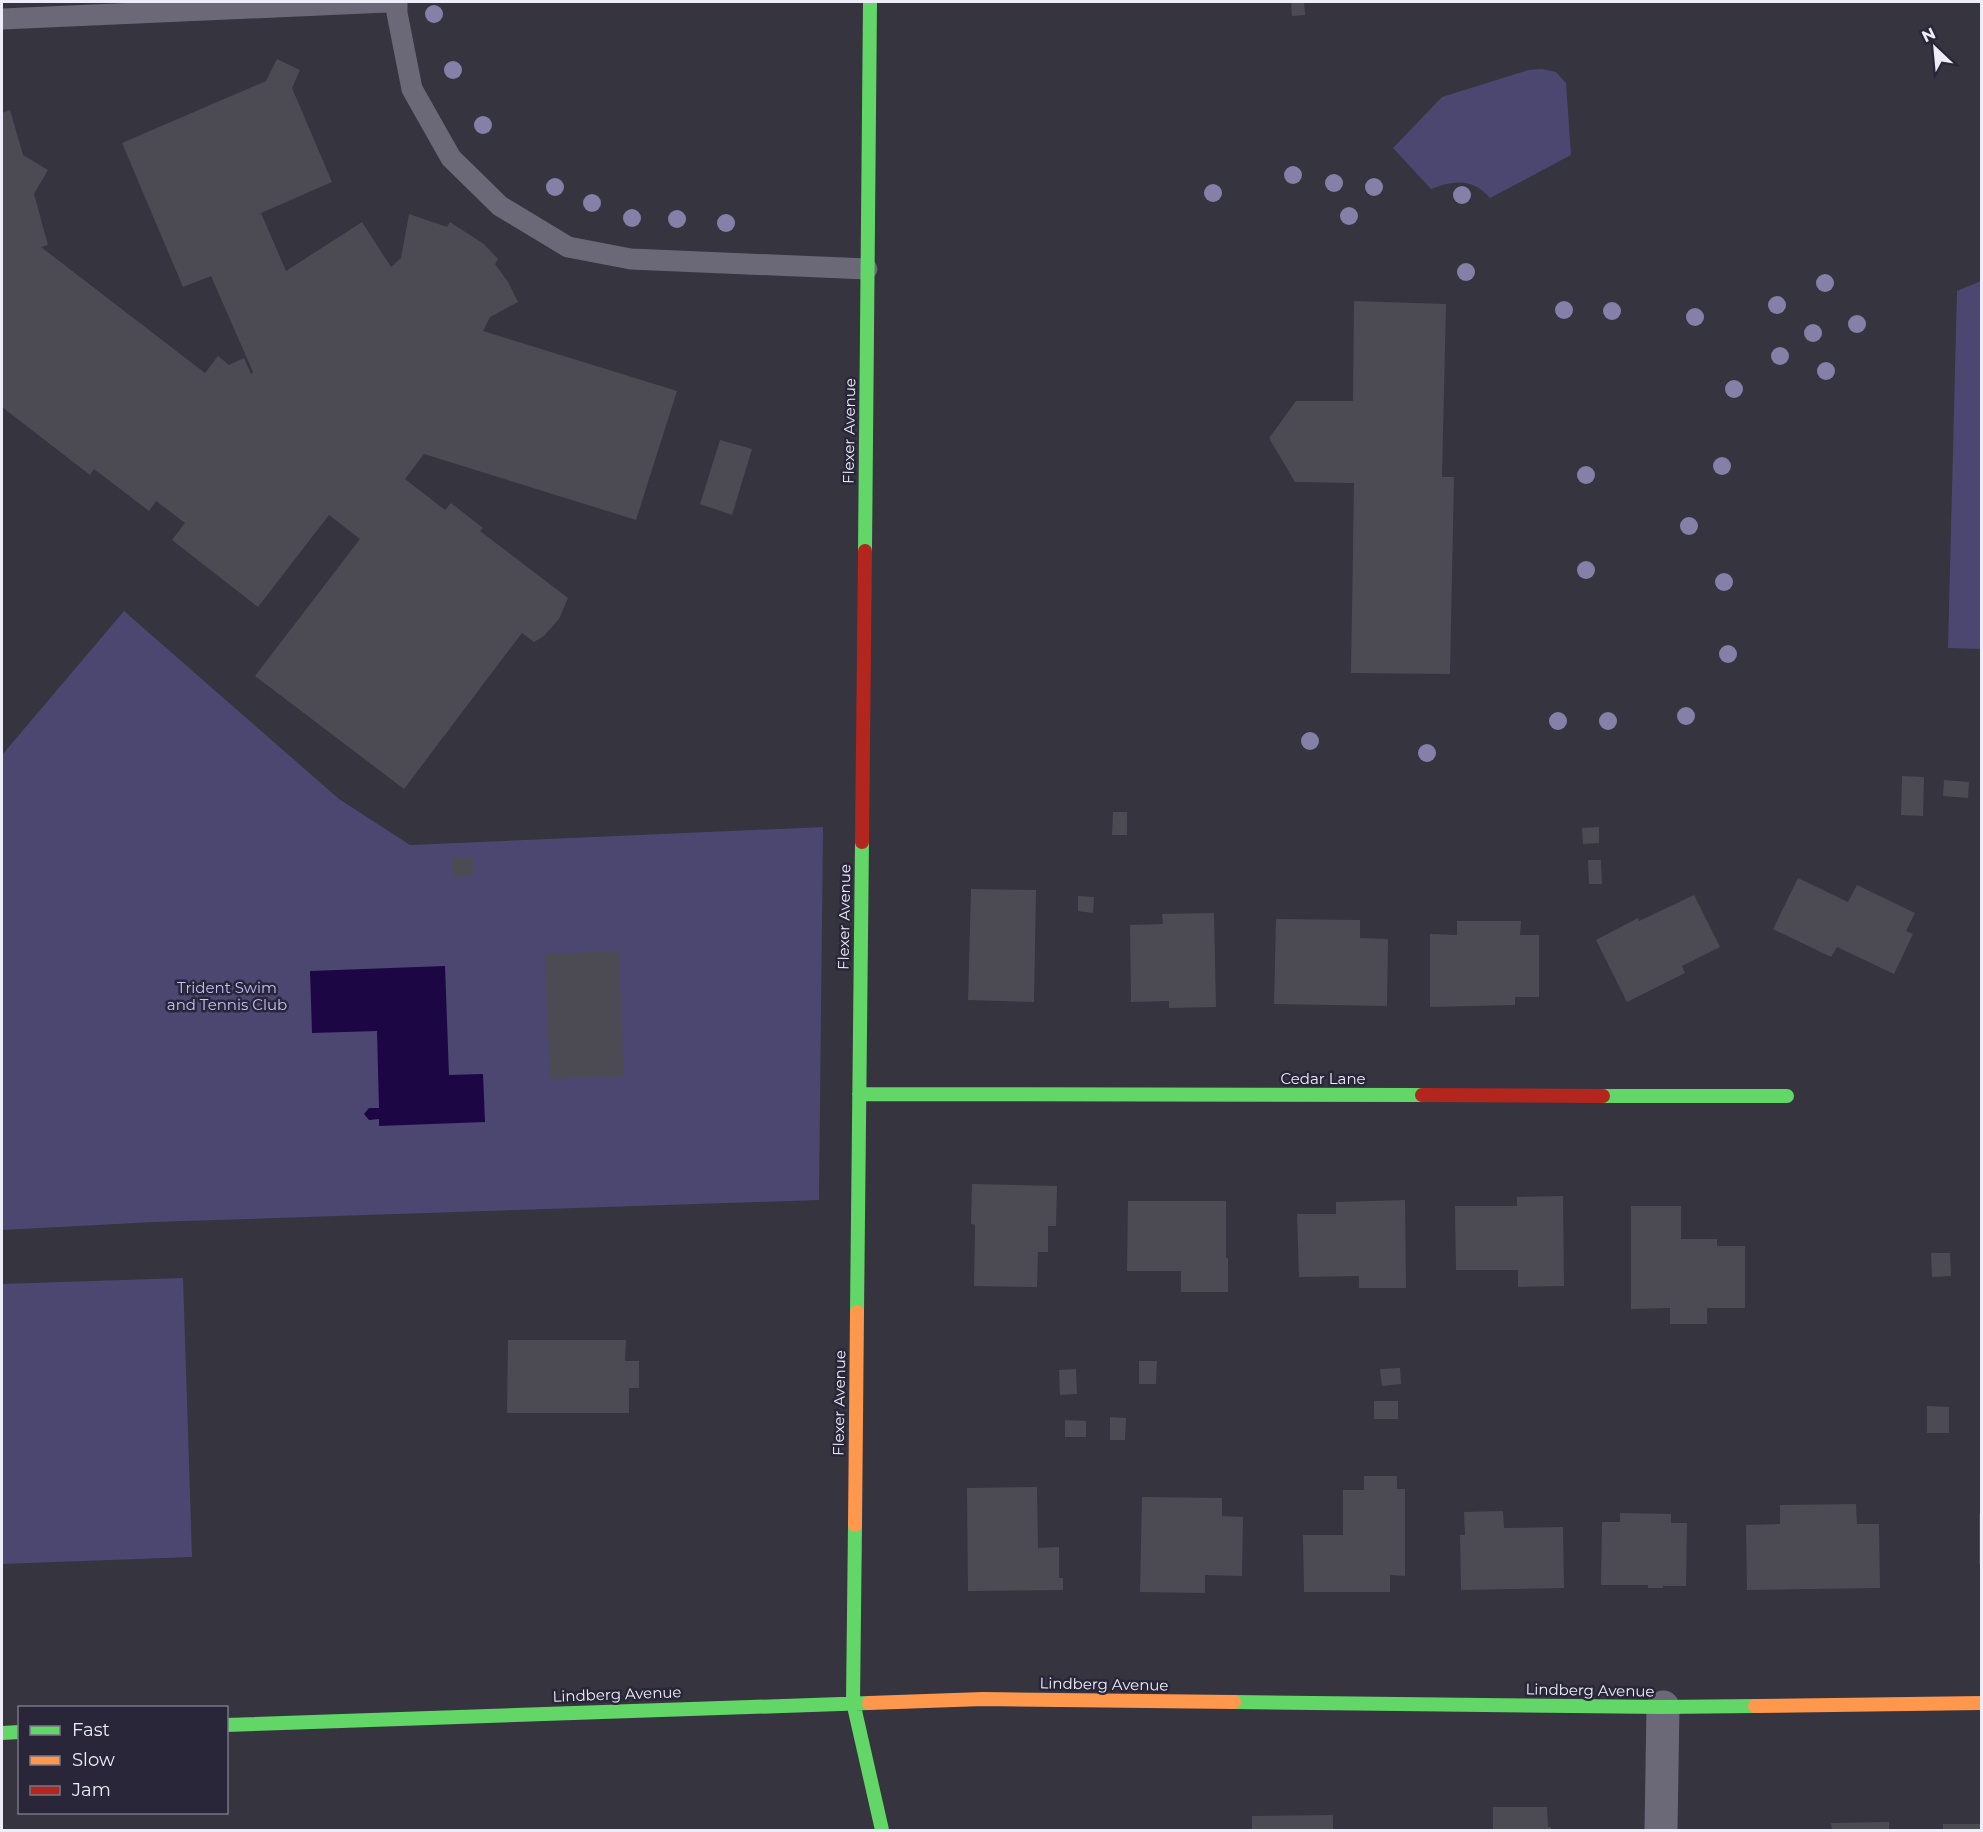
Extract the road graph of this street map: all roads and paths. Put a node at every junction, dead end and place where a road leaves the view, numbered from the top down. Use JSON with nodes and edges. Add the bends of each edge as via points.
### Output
{"nodes":[{"id":1,"x":387,"y":2,"type":"edge"},
{"id":2,"x":398,"y":2,"type":"edge"},
{"id":3,"x":870,"y":2,"type":"edge"},
{"id":4,"x":2,"y":19,"type":"edge"},
{"id":5,"x":867,"y":269,"type":"junction"},
{"id":6,"x":859,"y":1094,"type":"junction"},
{"id":7,"x":1787,"y":1096,"type":"dead end"},
{"id":8,"x":853,"y":1702,"type":"junction"},
{"id":9,"x":1982,"y":1703,"type":"edge"},
{"id":10,"x":1663,"y":1707,"type":"junction"},
{"id":11,"x":228,"y":1725,"type":"edge"},
{"id":12,"x":18,"y":1732,"type":"edge"},
{"id":13,"x":2,"y":1733,"type":"edge"},
{"id":14,"x":882,"y":1830,"type":"edge"},
{"id":15,"x":1661,"y":1830,"type":"edge"}],
"edges":[{"from":1,"to":4,"type":"lane"},
{"from":2,"to":5,"type":"lane","via":[[412,89],[451,158],[500,206],[568,247],[631,259]]},
{"from":3,"to":5,"type":"street","name":"Flexer Avenue"},
{"from":5,"to":6,"type":"street","name":"Flexer Avenue"},
{"from":6,"to":7,"type":"street","name":"Cedar Lane"},
{"from":6,"to":8,"type":"street","name":"Flexer Avenue"},
{"from":8,"to":10,"type":"street","name":"Lindberg Avenue","via":[[983,1699]]},
{"from":8,"to":11,"type":"street","name":"Lindberg Avenue"},
{"from":8,"to":14,"type":"street","name":"Flexer Avenue"},
{"from":9,"to":10,"type":"street","name":"Lindberg Avenue"},
{"from":10,"to":15,"type":"street"},
{"from":12,"to":13,"type":"street"}]}
